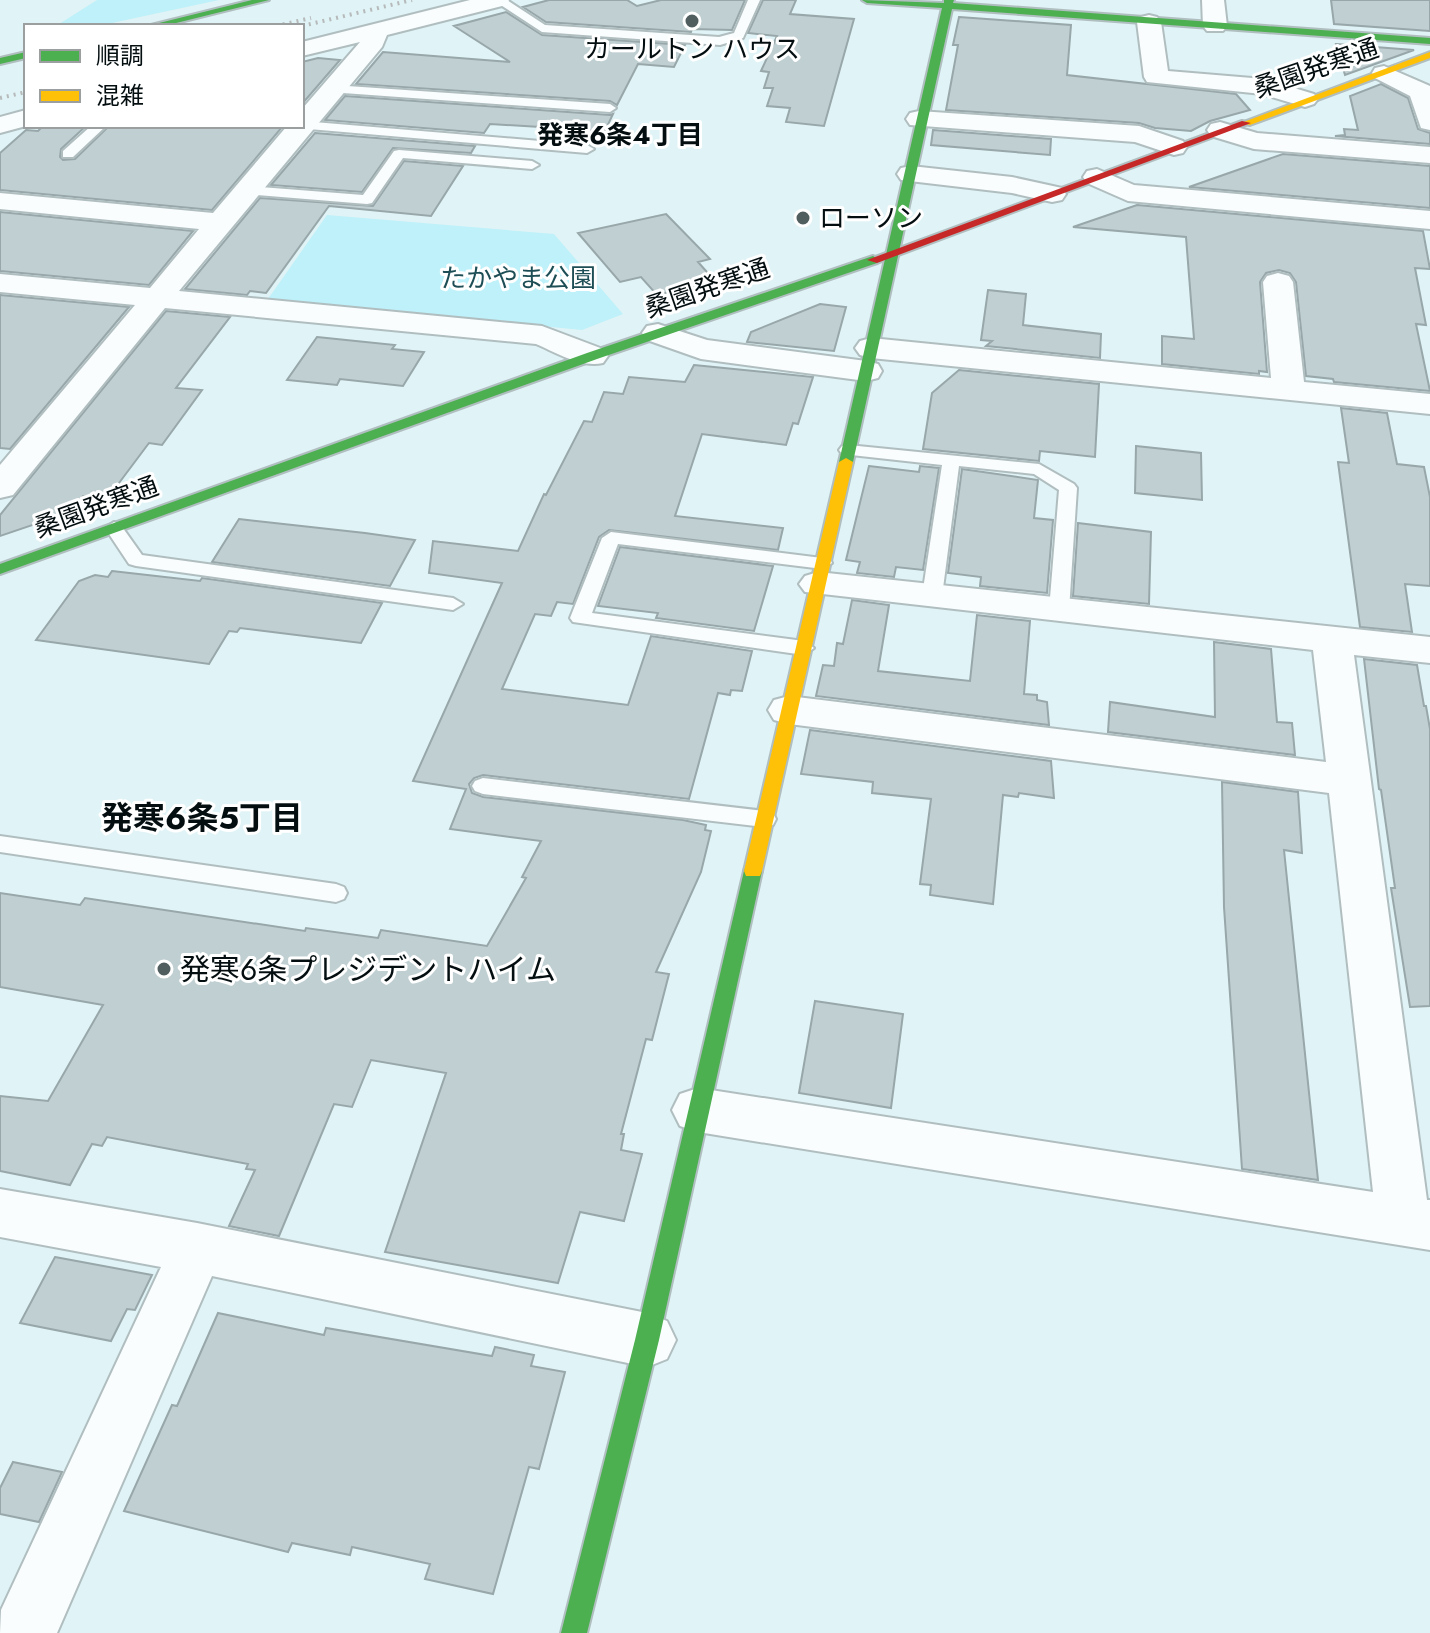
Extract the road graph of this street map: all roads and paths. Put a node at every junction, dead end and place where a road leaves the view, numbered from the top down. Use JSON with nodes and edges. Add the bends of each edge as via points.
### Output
{"nodes":[{"id":1,"x":264,"y":0,"type":"edge"},
{"id":2,"x":498,"y":0,"type":"edge"},
{"id":3,"x":754,"y":0,"type":"edge"},
{"id":4,"x":867,"y":0,"type":"edge"},
{"id":5,"x":1213,"y":0,"type":"edge"},
{"id":6,"x":949,"y":4,"type":"edge"},
{"id":7,"x":1023,"y":7,"type":"edge"},
{"id":8,"x":1149,"y":22,"type":"junction"},
{"id":9,"x":161,"y":24,"type":"edge"},
{"id":10,"x":1215,"y":26,"type":"junction"},
{"id":11,"x":376,"y":31,"type":"junction"},
{"id":12,"x":1430,"y":41,"type":"edge"},
{"id":13,"x":304,"y":49,"type":"edge"},
{"id":14,"x":24,"y":55,"type":"edge"},
{"id":15,"x":1430,"y":55,"type":"edge"},
{"id":16,"x":0,"y":61,"type":"edge"},
{"id":17,"x":1384,"y":73,"type":"junction"},
{"id":18,"x":333,"y":89,"type":"junction"},
{"id":19,"x":1305,"y":99,"type":"junction"},
{"id":20,"x":610,"y":108,"type":"dead end"},
{"id":21,"x":24,"y":119,"type":"edge"},
{"id":22,"x":919,"y":119,"type":"junction"},
{"id":23,"x":1430,"y":122,"type":"edge"},
{"id":24,"x":304,"y":123,"type":"edge"},
{"id":25,"x":0,"y":125,"type":"edge"},
{"id":26,"x":304,"y":125,"type":"edge"},
{"id":27,"x":97,"y":128,"type":"edge"},
{"id":28,"x":299,"y":128,"type":"edge"},
{"id":29,"x":1220,"y":130,"type":"junction"},
{"id":30,"x":1174,"y":147,"type":"junction"},
{"id":31,"x":587,"y":149,"type":"dead end"},
{"id":32,"x":68,"y":154,"type":"dead end"},
{"id":33,"x":1430,"y":155,"type":"edge"},
{"id":34,"x":532,"y":165,"type":"dead end"},
{"id":35,"x":911,"y":174,"type":"junction"},
{"id":36,"x":1097,"y":177,"type":"junction"},
{"id":37,"x":246,"y":190,"type":"junction"},
{"id":38,"x":1052,"y":194,"type":"junction"},
{"id":39,"x":0,"y":201,"type":"edge"},
{"id":40,"x":1430,"y":220,"type":"edge"},
{"id":41,"x":222,"y":223,"type":"junction"},
{"id":42,"x":892,"y":253,"type":"junction"},
{"id":43,"x":1278,"y":282,"type":"dead end"},
{"id":44,"x":0,"y":283,"type":"edge"},
{"id":45,"x":160,"y":298,"type":"junction"},
{"id":46,"x":658,"y":333,"type":"junction"},
{"id":47,"x":592,"y":356,"type":"junction"},
{"id":48,"x":869,"y":360,"type":"junction"},
{"id":49,"x":1289,"y":391,"type":"junction"},
{"id":50,"x":1430,"y":404,"type":"edge"},
{"id":51,"x":848,"y":450,"type":"junction"},
{"id":52,"x":951,"y":461,"type":"junction"},
{"id":53,"x":7,"y":468,"type":"edge"},
{"id":54,"x":114,"y":528,"type":"junction"},
{"id":55,"x":0,"y":569,"type":"edge"},
{"id":56,"x":821,"y":574,"type":"junction"},
{"id":57,"x":932,"y":596,"type":"junction"},
{"id":58,"x":453,"y":604,"type":"dead end"},
{"id":59,"x":1059,"y":610,"type":"junction"},
{"id":60,"x":1332,"y":640,"type":"junction"},
{"id":61,"x":804,"y":648,"type":"junction"},
{"id":62,"x":1430,"y":650,"type":"edge"},
{"id":63,"x":789,"y":710,"type":"junction"},
{"id":64,"x":1349,"y":780,"type":"junction"},
{"id":65,"x":483,"y":786,"type":"dead end"},
{"id":66,"x":765,"y":819,"type":"junction"},
{"id":67,"x":0,"y":844,"type":"edge"},
{"id":68,"x":336,"y":893,"type":"dead end"},
{"id":69,"x":698,"y":1110,"type":"junction"},
{"id":70,"x":0,"y":1213,"type":"edge"},
{"id":71,"x":1417,"y":1222,"type":"edge"},
{"id":72,"x":197,"y":1248,"type":"junction"},
{"id":73,"x":647,"y":1340,"type":"junction"},
{"id":74,"x":24,"y":1633,"type":"edge"},
{"id":75,"x":574,"y":1633,"type":"edge"}],
"edges":[{"from":1,"to":9,"type":"street"},
{"from":2,"to":3,"type":"lane","via":[[542,28],[720,41],[739,35]]},
{"from":2,"to":11,"type":"street"},
{"from":4,"to":6,"type":"street"},
{"from":5,"to":10,"type":"street"},
{"from":6,"to":7,"type":"street"},
{"from":6,"to":22,"type":"street"},
{"from":7,"to":8,"type":"street"},
{"from":8,"to":10,"type":"street"},
{"from":8,"to":19,"type":"street","via":[[1156,77],[1264,87]]},
{"from":10,"to":12,"type":"street"},
{"from":11,"to":13,"type":"street"},
{"from":11,"to":18,"type":"street","via":[[373,42]]},
{"from":14,"to":16,"type":"street"},
{"from":15,"to":17,"type":"street","name":"桑園発寒通"},
{"from":17,"to":19,"type":"street","name":"桑園発寒通"},
{"from":17,"to":23,"type":"street","via":[[1422,92]]},
{"from":18,"to":20,"type":"lane"},
{"from":18,"to":24,"type":"street"},
{"from":19,"to":29,"type":"street","name":"桑園発寒通"},
{"from":21,"to":25,"type":"street"},
{"from":22,"to":30,"type":"street","via":[[1139,134]]},
{"from":22,"to":35,"type":"street"},
{"from":26,"to":31,"type":"lane"},
{"from":27,"to":32,"type":"lane"},
{"from":28,"to":37,"type":"street"},
{"from":29,"to":30,"type":"street","name":"桑園発寒通"},
{"from":29,"to":33,"type":"street","via":[[1254,141]]},
{"from":30,"to":36,"type":"street","name":"桑園発寒通"},
{"from":34,"to":37,"type":"lane","via":[[399,154],[367,200]]},
{"from":35,"to":38,"type":"street"},
{"from":35,"to":42,"type":"street"},
{"from":36,"to":38,"type":"street","name":"桑園発寒通"},
{"from":36,"to":40,"type":"street","via":[[1128,193]]},
{"from":37,"to":41,"type":"street"},
{"from":38,"to":42,"type":"street","name":"桑園発寒通"},
{"from":39,"to":41,"type":"street"},
{"from":41,"to":45,"type":"street"},
{"from":42,"to":46,"type":"street","name":"桑園発寒通"},
{"from":42,"to":48,"type":"street"},
{"from":43,"to":49,"type":"street"},
{"from":44,"to":45,"type":"street"},
{"from":45,"to":47,"type":"street","via":[[542,335]]},
{"from":45,"to":53,"type":"street"},
{"from":46,"to":47,"type":"street","name":"桑園発寒通"},
{"from":46,"to":48,"type":"street","via":[[701,349]]},
{"from":47,"to":54,"type":"street","name":"桑園発寒通"},
{"from":48,"to":49,"type":"street"},
{"from":48,"to":51,"type":"street"},
{"from":49,"to":50,"type":"street"},
{"from":51,"to":52,"type":"lane"},
{"from":51,"to":56,"type":"street"},
{"from":52,"to":57,"type":"lane"},
{"from":52,"to":59,"type":"lane","via":[[1039,469],[1068,488]]},
{"from":54,"to":55,"type":"street","name":"桑園発寒通"},
{"from":54,"to":58,"type":"lane","via":[[136,560]]},
{"from":56,"to":57,"type":"street"},
{"from":56,"to":61,"type":"street"},
{"from":56,"to":61,"type":"lane","via":[[611,538],[580,618]]},
{"from":57,"to":59,"type":"street"},
{"from":59,"to":60,"type":"street"},
{"from":60,"to":62,"type":"street"},
{"from":60,"to":64,"type":"street"},
{"from":61,"to":63,"type":"street"},
{"from":63,"to":64,"type":"street"},
{"from":63,"to":66,"type":"street"},
{"from":64,"to":71,"type":"street"},
{"from":65,"to":66,"type":"lane"},
{"from":66,"to":69,"type":"street"},
{"from":67,"to":68,"type":"lane"},
{"from":69,"to":71,"type":"street"},
{"from":69,"to":73,"type":"street"},
{"from":70,"to":72,"type":"street"},
{"from":72,"to":73,"type":"street"},
{"from":72,"to":74,"type":"street"},
{"from":73,"to":75,"type":"street"}]}
